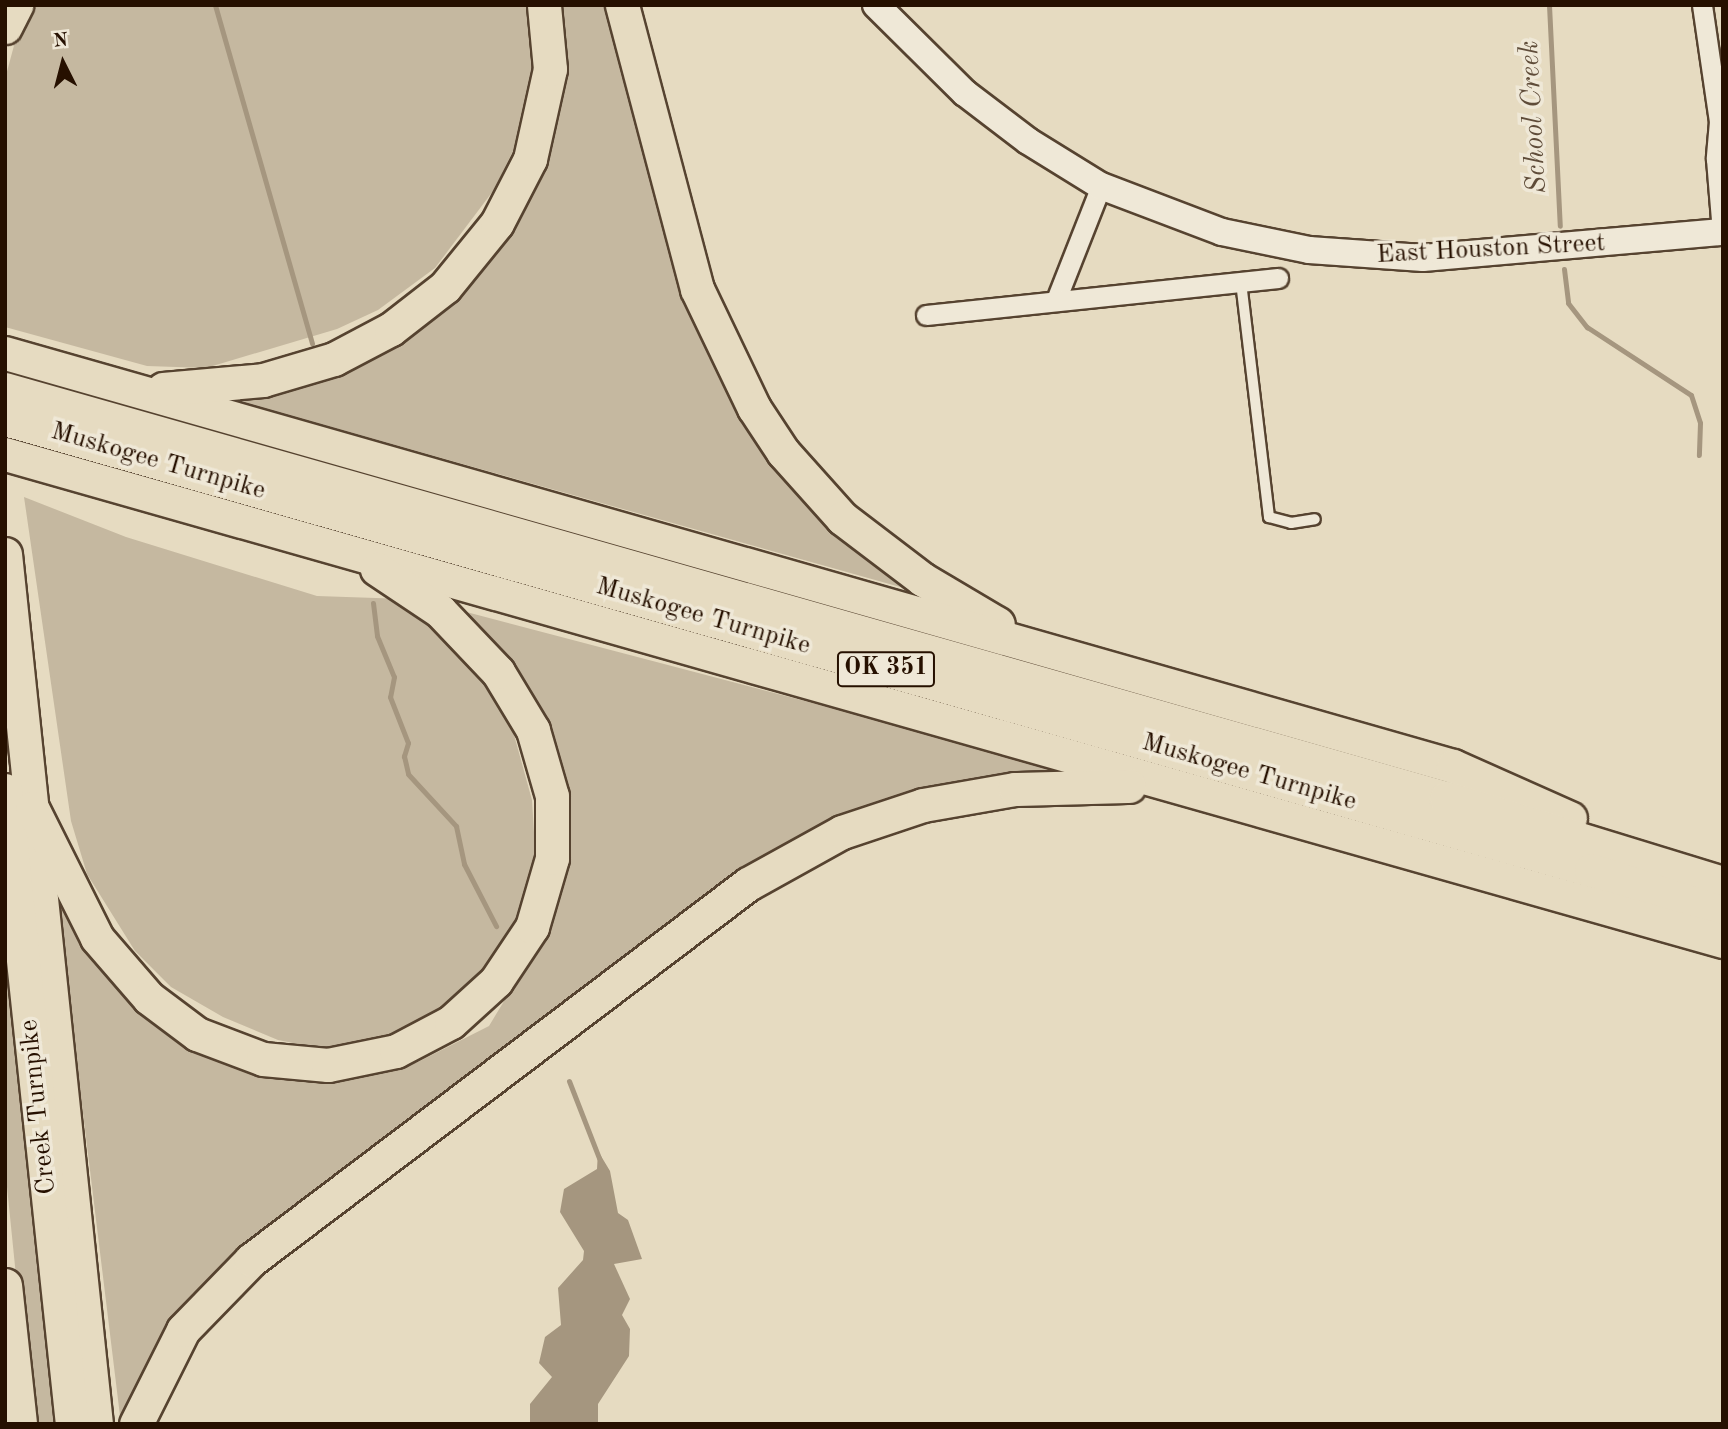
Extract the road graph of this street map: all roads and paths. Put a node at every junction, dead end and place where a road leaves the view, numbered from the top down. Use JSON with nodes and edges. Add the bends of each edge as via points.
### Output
{"nodes":[{"id":1,"x":16,"y":5,"type":"edge"},
{"id":2,"x":544,"y":5,"type":"edge"},
{"id":3,"x":622,"y":5,"type":"edge"},
{"id":4,"x":876,"y":5,"type":"edge"},
{"id":5,"x":1702,"y":5,"type":"edge"},
{"id":6,"x":5,"y":27,"type":"edge"},
{"id":7,"x":1718,"y":81,"type":"edge"},
{"id":8,"x":1721,"y":125,"type":"edge"},
{"id":9,"x":1101,"y":186,"type":"junction"},
{"id":10,"x":1722,"y":232,"type":"edge"},
{"id":11,"x":1278,"y":278,"type":"dead end"},
{"id":12,"x":1241,"y":282,"type":"junction"},
{"id":13,"x":1056,"y":300,"type":"junction"},
{"id":14,"x":926,"y":315,"type":"dead end"},
{"id":15,"x":5,"y":353,"type":"edge"},
{"id":16,"x":5,"y":389,"type":"edge"},
{"id":17,"x":136,"y":390,"type":"junction"},
{"id":18,"x":5,"y":419,"type":"edge"},
{"id":19,"x":5,"y":454,"type":"edge"},
{"id":20,"x":1315,"y":519,"type":"dead end"},
{"id":21,"x":348,"y":551,"type":"junction"},
{"id":22,"x":6,"y":564,"type":"edge"},
{"id":23,"x":1039,"y":648,"type":"junction"},
{"id":24,"x":1170,"y":786,"type":"junction"},
{"id":25,"x":19,"y":799,"type":"edge"},
{"id":26,"x":1708,"y":878,"type":"edge"},
{"id":27,"x":1723,"y":913,"type":"edge"},
{"id":28,"x":1723,"y":941,"type":"edge"},
{"id":29,"x":5,"y":1285,"type":"edge"},
{"id":30,"x":20,"y":1424,"type":"edge"},
{"id":31,"x":72,"y":1424,"type":"edge"},
{"id":32,"x":96,"y":1424,"type":"edge"},
{"id":33,"x":136,"y":1424,"type":"edge"}],
"edges":[{"from":1,"to":6,"type":"highway"},
{"from":2,"to":17,"type":"highway","via":[[551,49],[548,92],[530,159],[497,223],[445,287],[374,340],[307,369],[242,383]]},
{"from":3,"to":23,"type":"highway","via":[[697,289],[719,343],[769,432],[824,500],[863,536],[922,579]]},
{"from":4,"to":9,"type":"street","name":"East Houston Street","via":[[965,93]]},
{"from":5,"to":7,"type":"street"},
{"from":7,"to":8,"type":"street"},
{"from":8,"to":10,"type":"street","via":[[1716,159]]},
{"from":9,"to":10,"type":"street","name":"East Houston Street","via":[[1222,232],[1355,256],[1461,257]]},
{"from":9,"to":13,"type":"street"},
{"from":11,"to":12,"type":"street"},
{"from":12,"to":13,"type":"street"},
{"from":12,"to":20,"type":"lane","via":[[1269,517],[1291,523]]},
{"from":13,"to":14,"type":"street"},
{"from":15,"to":17,"type":"highway"},
{"from":16,"to":26,"type":"highway","name":"Muskogee Turnpike","number":"OK 351"},
{"from":17,"to":23,"type":"highway"},
{"from":18,"to":27,"type":"highway","name":"Muskogee Turnpike","number":"OK 351","via":[[1591,870]]},
{"from":19,"to":21,"type":"highway"},
{"from":21,"to":24,"type":"highway"},
{"from":21,"to":25,"type":"highway","via":[[461,629],[513,693],[548,771],[554,840],[540,907],[509,965],[468,1010],[396,1051],[328,1065],[263,1059],[217,1044],[162,1010],[110,956]]},
{"from":22,"to":25,"type":"highway"},
{"from":23,"to":26,"type":"highway","via":[[1453,766]]},
{"from":24,"to":28,"type":"highway"},
{"from":24,"to":33,"type":"highway","via":[[1015,789],[923,805],[842,832],[756,879],[251,1260],[183,1330]]},
{"from":25,"to":31,"type":"highway","name":"Creek Turnpike"},
{"from":25,"to":32,"type":"highway"},
{"from":29,"to":30,"type":"highway"}]}
